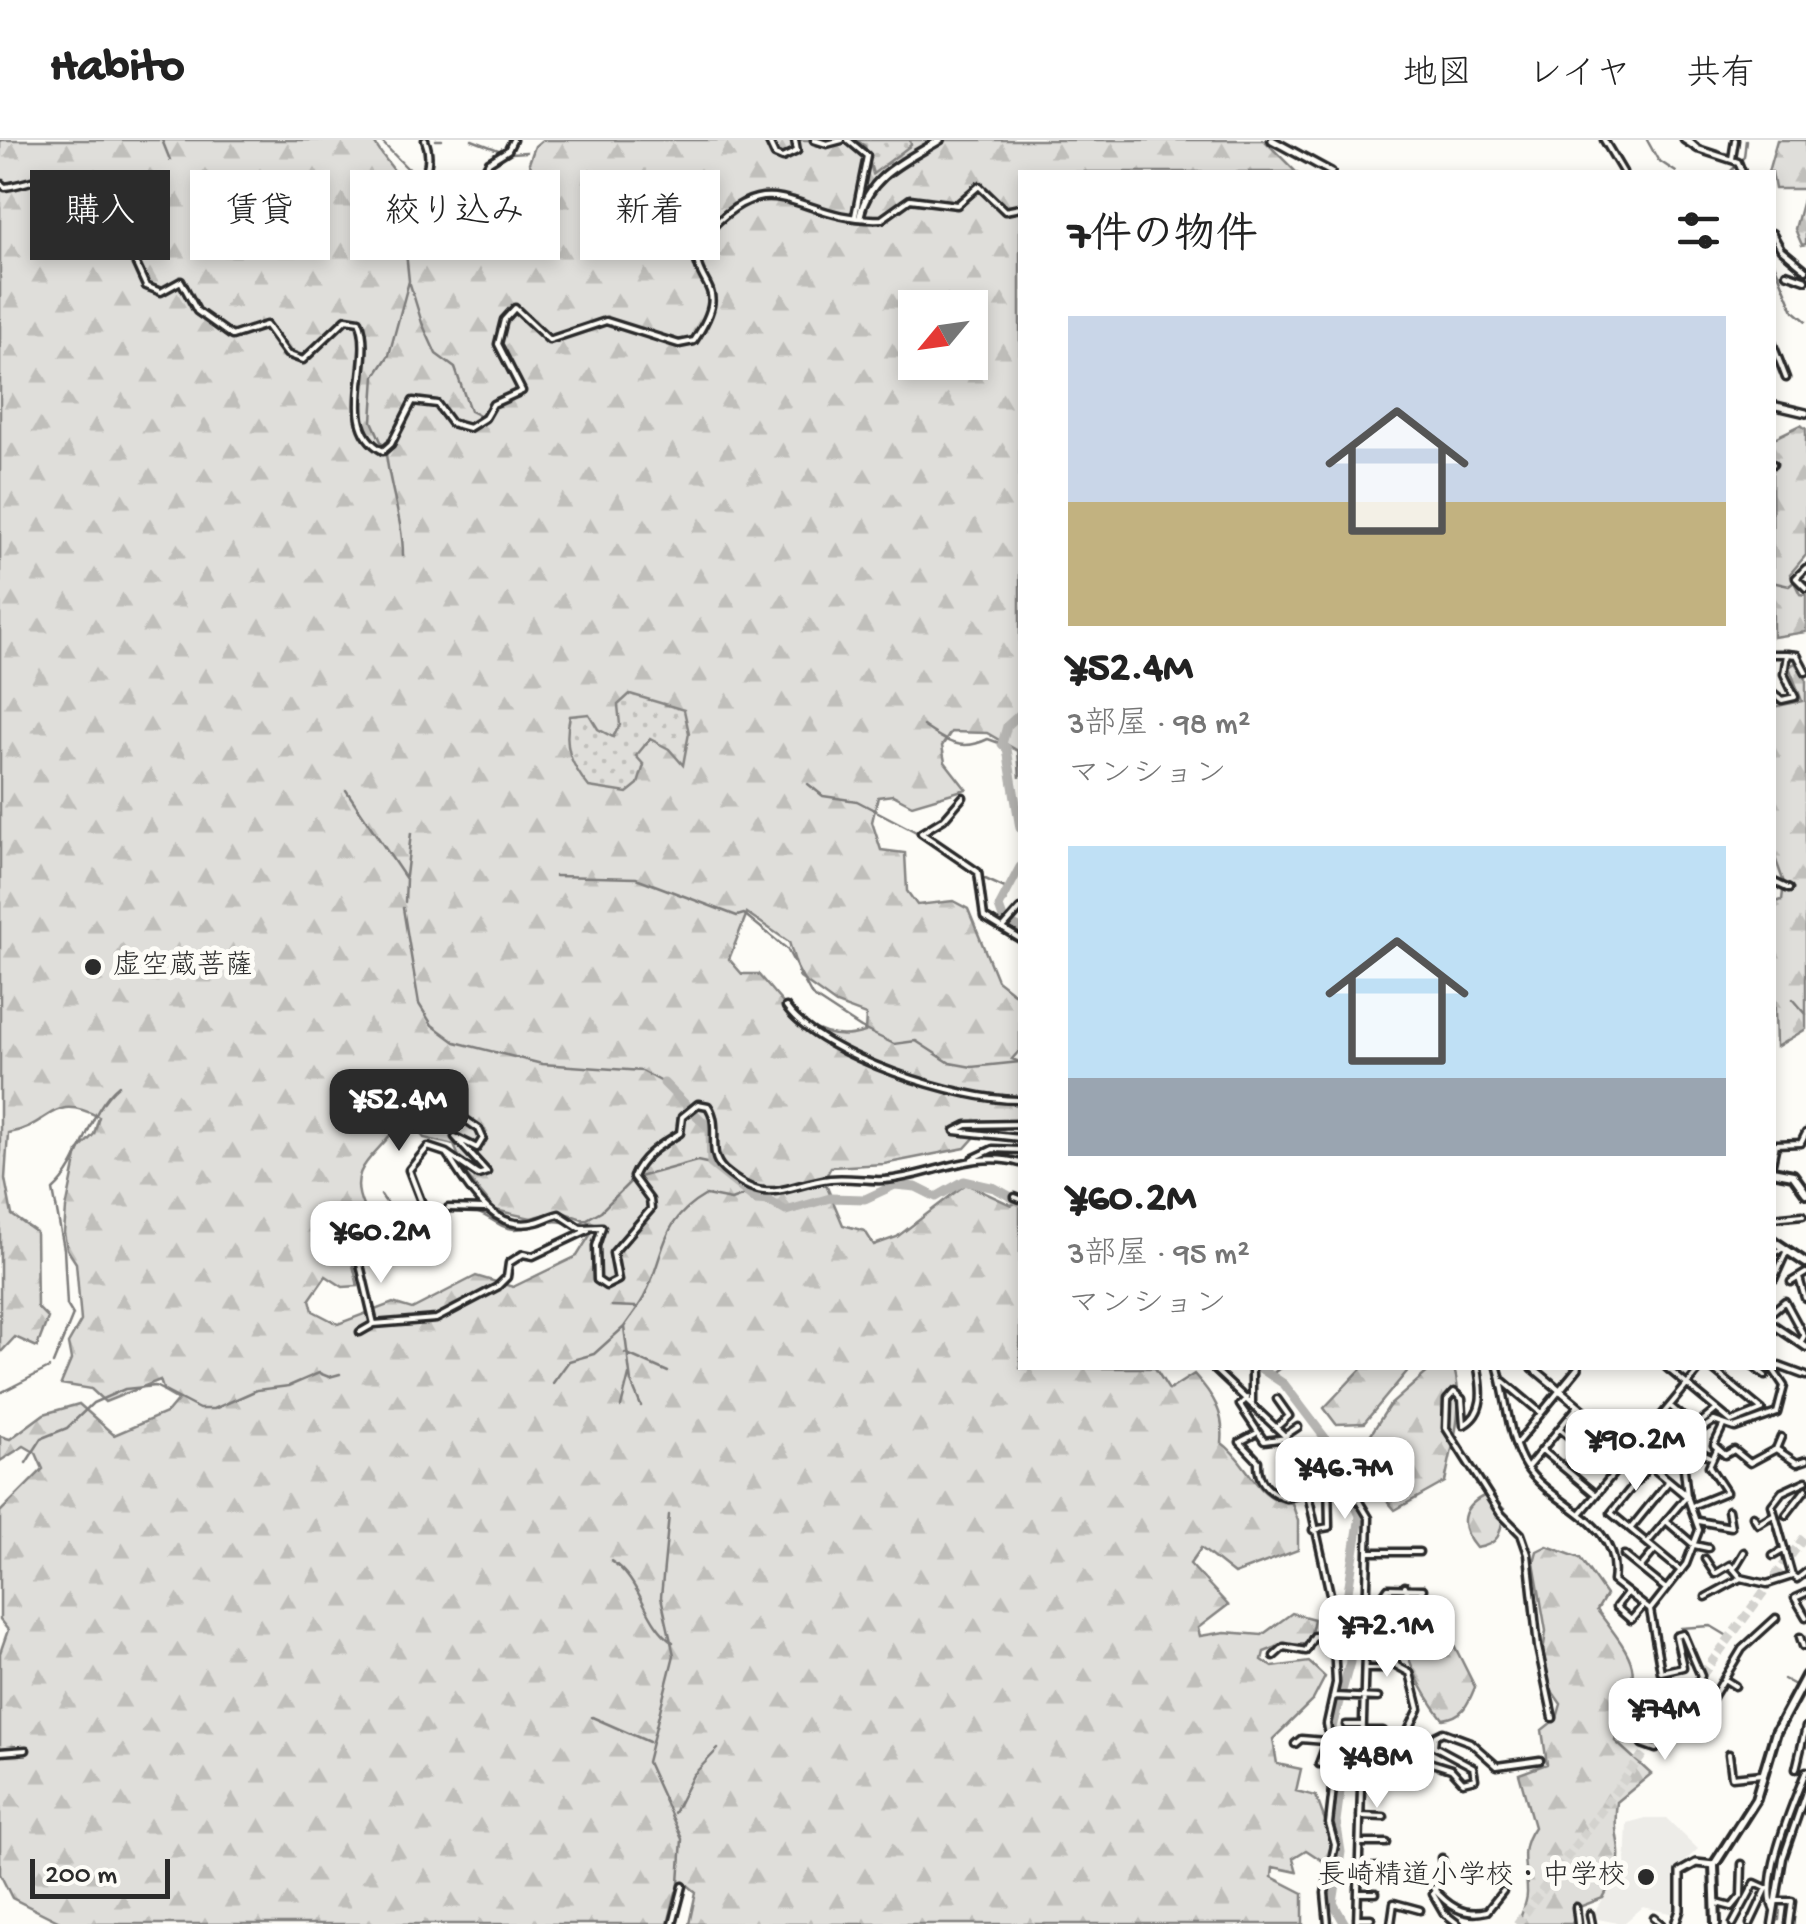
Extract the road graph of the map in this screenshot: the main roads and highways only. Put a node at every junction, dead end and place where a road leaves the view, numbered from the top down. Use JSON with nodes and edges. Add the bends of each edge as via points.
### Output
{"nodes":[{"id":1,"x":1776,"y":1172,"type":"edge"},
{"id":2,"x":1806,"y":1193,"type":"edge"},
{"id":3,"x":1776,"y":1243,"type":"edge"},
{"id":4,"x":1806,"y":1263,"type":"edge"},
{"id":5,"x":1806,"y":1676,"type":"edge"},
{"id":6,"x":1716,"y":1924,"type":"edge"}],
"edges":[{"from":1,"to":2,"type":"main road","via":[[1794,1174]]},
{"from":3,"to":4,"type":"main road"},
{"from":5,"to":6,"type":"main road","via":[[1776,1732],[1748,1813],[1714,1865]]}]}
